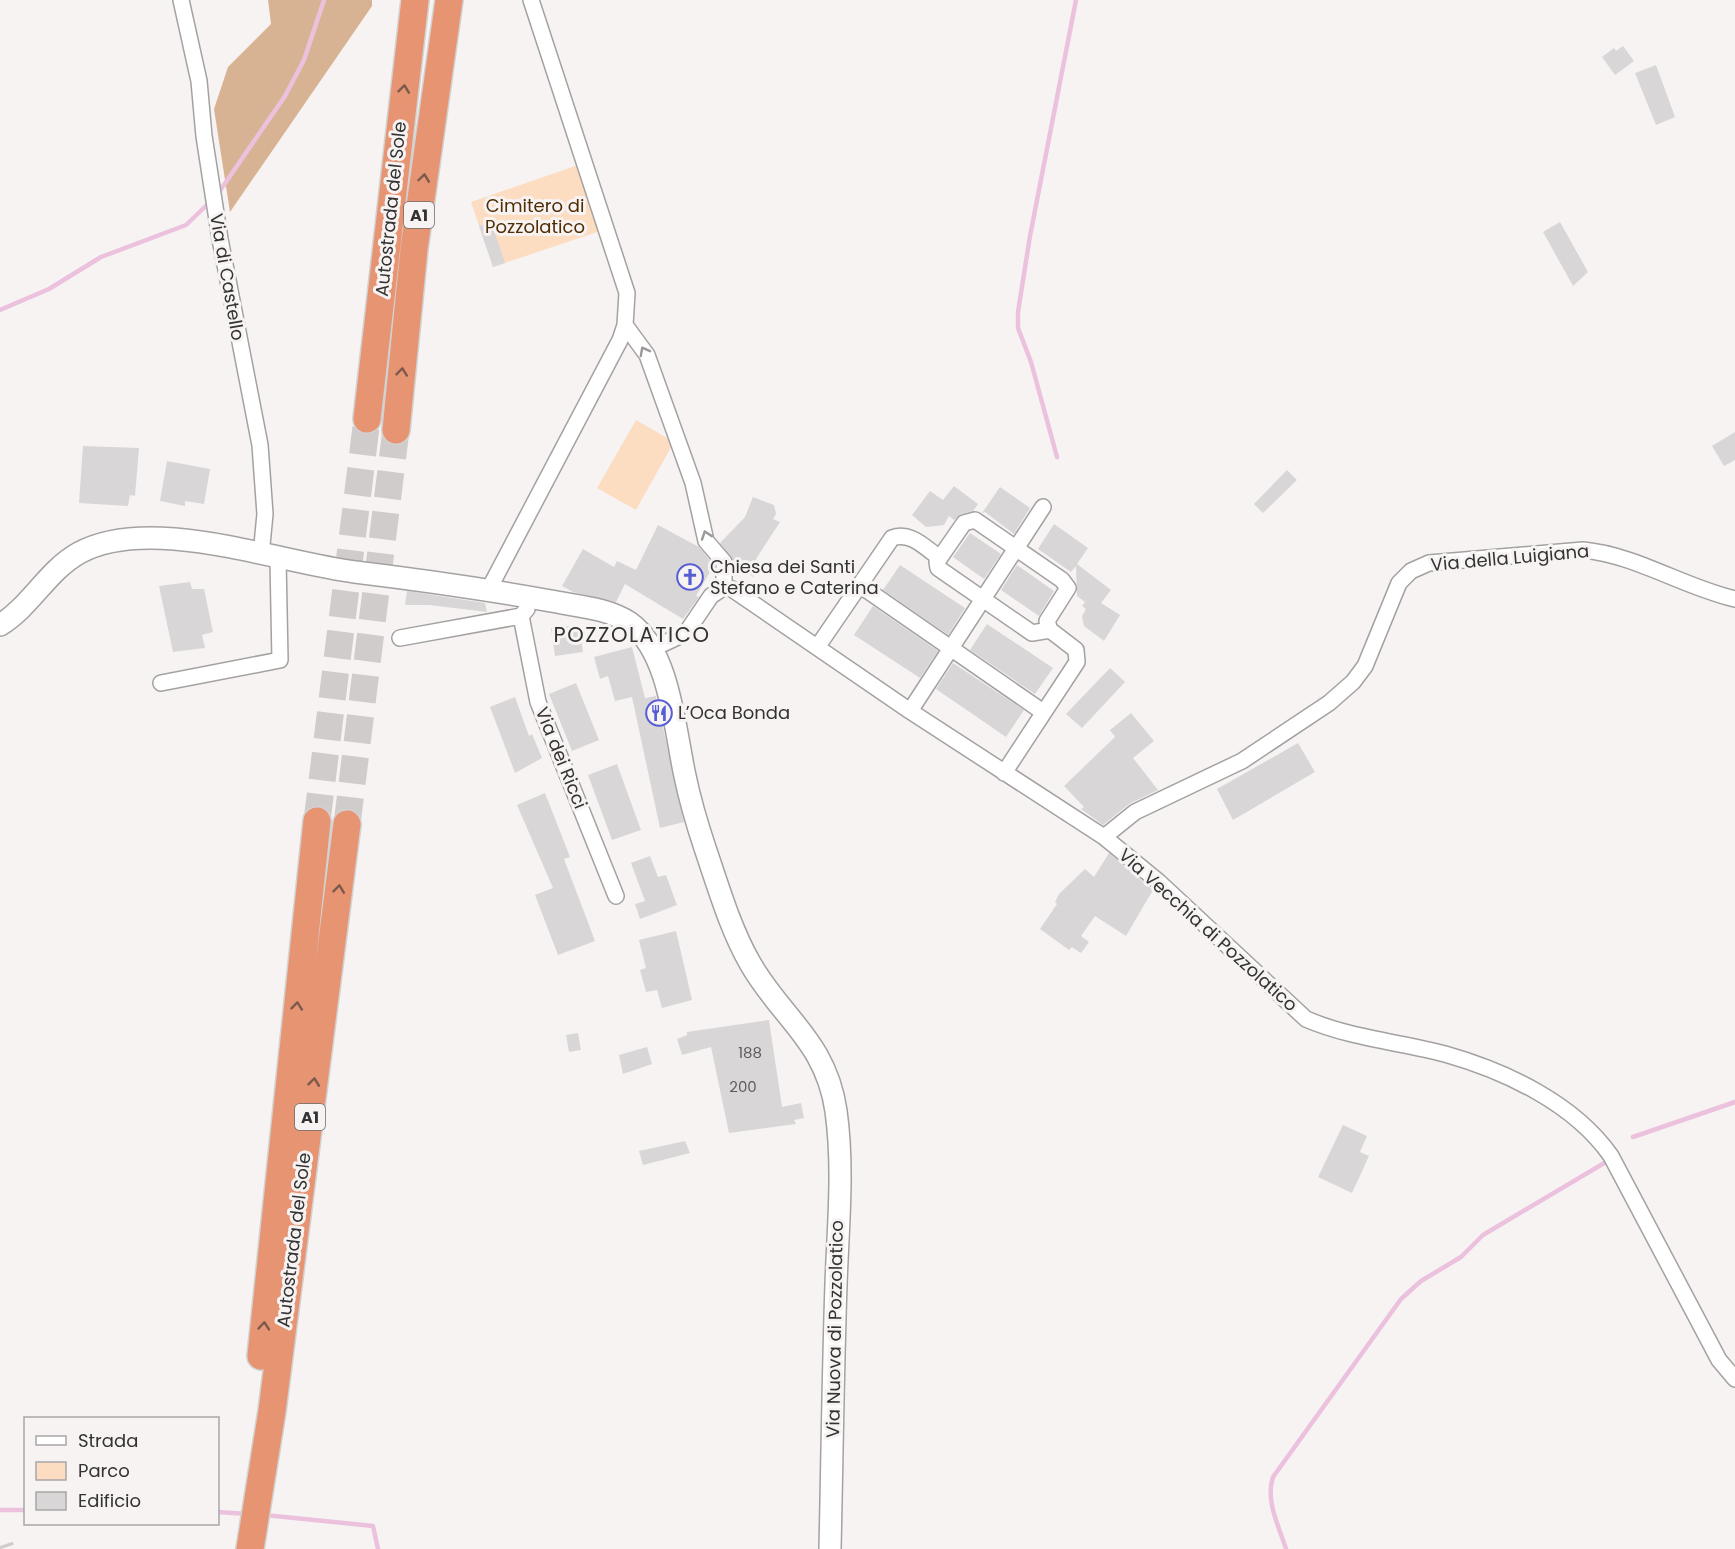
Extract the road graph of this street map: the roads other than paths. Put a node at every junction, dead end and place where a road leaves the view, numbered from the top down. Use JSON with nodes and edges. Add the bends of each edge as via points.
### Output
{"nodes":[{"id":1,"x":181,"y":0,"type":"edge"},
{"id":2,"x":415,"y":0,"type":"edge"},
{"id":3,"x":449,"y":0,"type":"edge"},
{"id":4,"x":531,"y":0,"type":"edge"},
{"id":5,"x":625,"y":325,"type":"junction"},
{"id":6,"x":368,"y":419,"type":"tunnel mouth"},
{"id":7,"x":396,"y":430,"type":"tunnel mouth"},
{"id":8,"x":1043,"y":507,"type":"dead end"},
{"id":9,"x":1016,"y":549,"type":"junction"},
{"id":10,"x":269,"y":557,"type":"junction"},
{"id":11,"x":940,"y":558,"type":"junction"},
{"id":12,"x":861,"y":586,"type":"junction"},
{"id":13,"x":724,"y":587,"type":"junction"},
{"id":14,"x":489,"y":589,"type":"junction"},
{"id":15,"x":982,"y":598,"type":"junction"},
{"id":16,"x":1735,"y":599,"type":"edge"},
{"id":17,"x":525,"y":606,"type":"junction"},
{"id":18,"x":0,"y":625,"type":"edge"},
{"id":19,"x":1050,"y":630,"type":"junction"},
{"id":20,"x":400,"y":638,"type":"dead end"},
{"id":21,"x":818,"y":646,"type":"junction"},
{"id":22,"x":951,"y":648,"type":"junction"},
{"id":23,"x":652,"y":649,"type":"junction"},
{"id":24,"x":161,"y":683,"type":"dead end"},
{"id":25,"x":910,"y":711,"type":"junction"},
{"id":26,"x":1043,"y":712,"type":"junction"},
{"id":27,"x":1004,"y":773,"type":"junction"},
{"id":28,"x":317,"y":821,"type":"tunnel mouth"},
{"id":29,"x":347,"y":824,"type":"tunnel mouth"},
{"id":30,"x":1104,"y":837,"type":"junction"},
{"id":31,"x":616,"y":896,"type":"dead end"},
{"id":32,"x":1735,"y":1379,"type":"edge"},
{"id":33,"x":248,"y":1549,"type":"edge"},
{"id":34,"x":830,"y":1549,"type":"edge"}],
"edges":[{"from":1,"to":10,"type":"street","name":"Via di Castello","via":[[199,81],[220,239],[264,479]]},
{"from":6,"to":2,"type":"highway","name":"Autostrada del Sole","number":"A1","one_way":true},
{"from":7,"to":3,"type":"highway","name":"Autostrada del Sole","number":"A1","one_way":true,"via":[[414,249]]},
{"from":4,"to":5,"type":"street","via":[[627,292]]},
{"from":13,"to":5,"type":"street","one_way":true,"via":[[724,562],[706,541],[693,483],[647,355]]},
{"from":5,"to":14,"type":"street"},
{"from":8,"to":9,"type":"street"},
{"from":9,"to":11,"type":"street","via":[[975,520],[969,520]]},
{"from":9,"to":15,"type":"street"},
{"from":9,"to":19,"type":"street","via":[[1068,588],[1047,621]]},
{"from":10,"to":14,"type":"main road","name":"Via Nuova di Pozzolatico"},
{"from":10,"to":18,"type":"main road","name":"Via Nuova di Pozzolatico","via":[[165,538],[102,543],[73,556]]},
{"from":10,"to":24,"type":"street","name":"Via di Castello","via":[[280,660]]},
{"from":11,"to":12,"type":"street","via":[[911,537],[892,538]]},
{"from":11,"to":15,"type":"street","via":[[938,568]]},
{"from":12,"to":21,"type":"street"},
{"from":12,"to":22,"type":"street"},
{"from":13,"to":21,"type":"street","name":"Via Vecchia di Pozzolatico"},
{"from":13,"to":23,"type":"street","via":[[711,596],[686,633]]},
{"from":14,"to":17,"type":"main road","name":"Via Nuova di Pozzolatico"},
{"from":15,"to":19,"type":"street","via":[[1032,633]]},
{"from":15,"to":22,"type":"street"},
{"from":16,"to":30,"type":"street","name":"Via della Luigiana","via":[[1707,592],[1608,552],[1583,550],[1429,563],[1411,570],[1399,583],[1365,666],[1329,703],[1242,760],[1135,813]]},
{"from":17,"to":20,"type":"street"},
{"from":17,"to":23,"type":"main road","name":"Via Nuova di Pozzolatico","via":[[616,616],[630,623]]},
{"from":17,"to":31,"type":"street","name":"Via dei Ricci","via":[[538,702]]},
{"from":19,"to":26,"type":"street","via":[[1077,650],[1077,662]]},
{"from":21,"to":25,"type":"street","name":"Via Vecchia di Pozzolatico"},
{"from":22,"to":25,"type":"street"},
{"from":22,"to":26,"type":"street"},
{"from":23,"to":34,"type":"main road","name":"Via Nuova di Pozzolatico","via":[[668,692],[695,815],[740,943],[759,977],[811,1043],[826,1073],[836,1109],[840,1173]]},
{"from":25,"to":27,"type":"street","name":"Via Vecchia di Pozzolatico"},
{"from":26,"to":27,"type":"street"},
{"from":27,"to":30,"type":"street","name":"Via Vecchia di Pozzolatico"},
{"from":33,"to":28,"type":"highway","name":"Autostrada del Sole","number":"A1","one_way":true,"via":[[274,1213]]},
{"from":33,"to":29,"type":"highway","name":"Autostrada del Sole","number":"A1","one_way":true,"via":[[272,1411]]},
{"from":30,"to":32,"type":"street","name":"Via Vecchia di Pozzolatico","via":[[1159,882],[1306,1019],[1326,1028],[1445,1054],[1491,1069],[1555,1102],[1585,1127],[1611,1156],[1719,1360]]}]}
